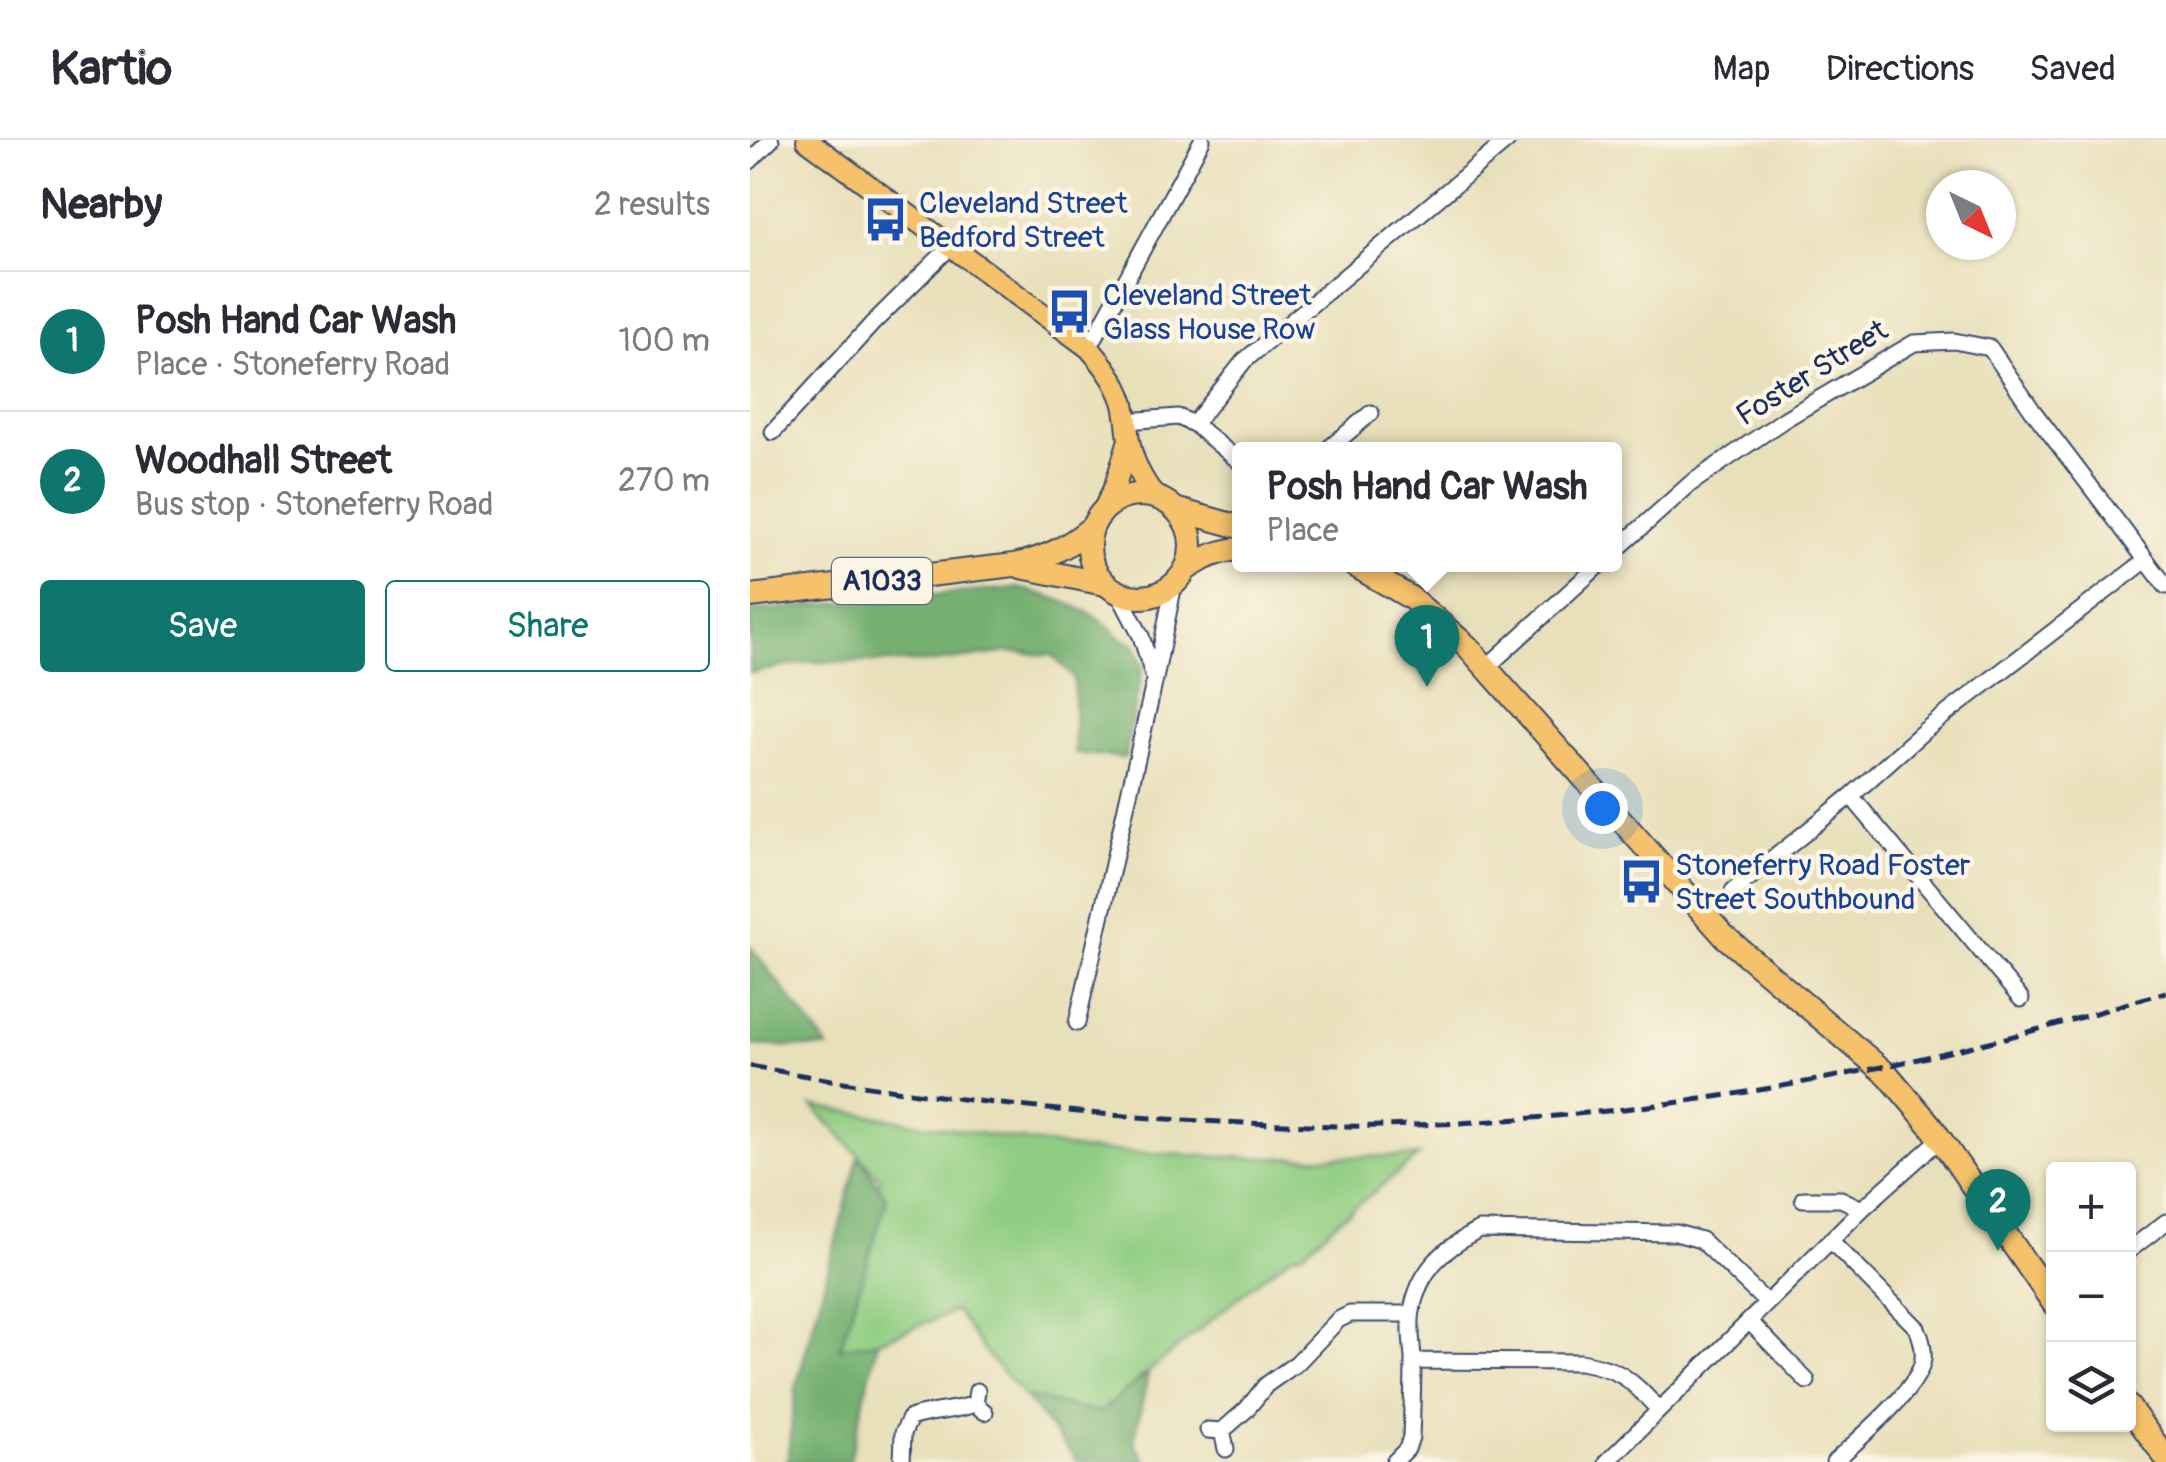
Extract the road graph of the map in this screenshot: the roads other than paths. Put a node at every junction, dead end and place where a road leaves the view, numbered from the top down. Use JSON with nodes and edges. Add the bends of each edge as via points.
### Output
{"nodes":[{"id":1,"x":771,"y":140,"type":"edge"},
{"id":2,"x":806,"y":140,"type":"edge"},
{"id":3,"x":1202,"y":140,"type":"edge"},
{"id":4,"x":1508,"y":140,"type":"edge"},
{"id":5,"x":750,"y":161,"type":"edge"},
{"id":6,"x":950,"y":248,"type":"junction"},
{"id":7,"x":1089,"y":348,"type":"junction"},
{"id":8,"x":1371,"y":413,"type":"dead end"},
{"id":9,"x":1194,"y":424,"type":"junction"},
{"id":10,"x":1128,"y":430,"type":"junction"},
{"id":11,"x":772,"y":432,"type":"dead end"},
{"id":12,"x":1337,"y":442,"type":"edge"},
{"id":13,"x":1232,"y":455,"type":"edge"},
{"id":14,"x":1165,"y":503,"type":"junction"},
{"id":15,"x":1098,"y":519,"type":"junction"},
{"id":16,"x":1232,"y":524,"type":"edge"},
{"id":17,"x":1622,"y":545,"type":"edge"},
{"id":18,"x":1232,"y":550,"type":"edge"},
{"id":19,"x":2145,"y":561,"type":"junction"},
{"id":20,"x":1014,"y":565,"type":"junction"},
{"id":21,"x":1363,"y":572,"type":"edge"},
{"id":22,"x":1591,"y":572,"type":"edge"},
{"id":23,"x":1179,"y":577,"type":"junction"},
{"id":24,"x":2166,"y":586,"type":"edge"},
{"id":25,"x":1112,"y":588,"type":"junction"},
{"id":26,"x":750,"y":596,"type":"edge"},
{"id":27,"x":1487,"y":667,"type":"junction"},
{"id":28,"x":1154,"y":679,"type":"junction"},
{"id":29,"x":1852,"y":796,"type":"junction"},
{"id":30,"x":1733,"y":891,"type":"dead end"},
{"id":31,"x":2021,"y":999,"type":"dead end"},
{"id":32,"x":1077,"y":1022,"type":"dead end"},
{"id":33,"x":1940,"y":1139,"type":"junction"},
{"id":34,"x":1803,"y":1199,"type":"dead end"},
{"id":35,"x":1862,"y":1209,"type":"junction"},
{"id":36,"x":2166,"y":1222,"type":"edge"},
{"id":37,"x":1830,"y":1240,"type":"junction"},
{"id":38,"x":2136,"y":1246,"type":"edge"},
{"id":39,"x":2046,"y":1292,"type":"edge"},
{"id":40,"x":1767,"y":1303,"type":"junction"},
{"id":41,"x":1411,"y":1314,"type":"junction"},
{"id":42,"x":1749,"y":1322,"type":"junction"},
{"id":43,"x":1413,"y":1361,"type":"junction"},
{"id":44,"x":1807,"y":1381,"type":"dead end"},
{"id":45,"x":979,"y":1403,"type":"dead end"},
{"id":46,"x":1660,"y":1410,"type":"junction"},
{"id":47,"x":2136,"y":1417,"type":"edge"},
{"id":48,"x":1226,"y":1449,"type":"dead end"},
{"id":49,"x":2166,"y":1458,"type":"edge"},
{"id":50,"x":902,"y":1462,"type":"edge"},
{"id":51,"x":1394,"y":1462,"type":"edge"},
{"id":52,"x":1607,"y":1462,"type":"edge"},
{"id":53,"x":1834,"y":1462,"type":"edge"}],
"edges":[{"from":1,"to":5,"type":"street"},
{"from":2,"to":6,"type":"main road"},
{"from":3,"to":7,"type":"street"},
{"from":4,"to":9,"type":"street","via":[[1244,361]]},
{"from":6,"to":7,"type":"main road"},
{"from":6,"to":11,"type":"street"},
{"from":7,"to":10,"type":"main road","via":[[1118,388]]},
{"from":8,"to":12,"type":"street"},
{"from":9,"to":10,"type":"street","via":[[1178,417]]},
{"from":9,"to":13,"type":"street"},
{"from":10,"to":14,"type":"main road","via":[[1141,478]]},
{"from":10,"to":15,"type":"main road","via":[[1115,486]]},
{"from":14,"to":15,"type":"highway","via":[[1127,496]]},
{"from":14,"to":16,"type":"highway"},
{"from":14,"to":23,"type":"highway","via":[[1185,522],[1190,538]]},
{"from":15,"to":20,"type":"highway","number":"A1033","via":[[1059,551]]},
{"from":15,"to":25,"type":"highway","via":[[1090,557]]},
{"from":17,"to":19,"type":"street","name":"Foster Street","via":[[1690,484],[1785,419],[1914,343],[1954,341],[1990,348]]},
{"from":18,"to":23,"type":"highway","via":[[1202,558]]},
{"from":19,"to":24,"type":"street","name":"Foster Street"},
{"from":19,"to":29,"type":"street","via":[[1924,731]]},
{"from":20,"to":25,"type":"highway","number":"A1033"},
{"from":20,"to":26,"type":"highway","number":"A1033"},
{"from":21,"to":27,"type":"highway","via":[[1411,598]]},
{"from":22,"to":27,"type":"street"},
{"from":23,"to":25,"type":"highway","via":[[1147,596]]},
{"from":23,"to":28,"type":"street"},
{"from":25,"to":28,"type":"street","via":[[1141,636]]},
{"from":27,"to":33,"type":"highway","via":[[1724,936],[1869,1057]]},
{"from":28,"to":32,"type":"street"},
{"from":29,"to":30,"type":"street"},
{"from":29,"to":31,"type":"street"},
{"from":33,"to":35,"type":"street"},
{"from":33,"to":39,"type":"highway"},
{"from":34,"to":35,"type":"street","via":[[1840,1199]]},
{"from":35,"to":37,"type":"street"},
{"from":36,"to":38,"type":"street"},
{"from":37,"to":40,"type":"street"},
{"from":37,"to":53,"type":"street","via":[[1917,1328],[1923,1362],[1909,1390]]},
{"from":40,"to":41,"type":"street","via":[[1701,1240],[1688,1236],[1479,1230],[1428,1268]]},
{"from":40,"to":42,"type":"street"},
{"from":41,"to":43,"type":"street"},
{"from":41,"to":48,"type":"street","via":[[1338,1320],[1247,1409],[1215,1431]]},
{"from":42,"to":44,"type":"street"},
{"from":42,"to":46,"type":"street"},
{"from":43,"to":46,"type":"street","via":[[1605,1366],[1630,1378]]},
{"from":43,"to":51,"type":"street","via":[[1411,1437]]},
{"from":45,"to":50,"type":"street","via":[[910,1418],[902,1433]]},
{"from":46,"to":52,"type":"street"},
{"from":47,"to":49,"type":"highway"}]}
